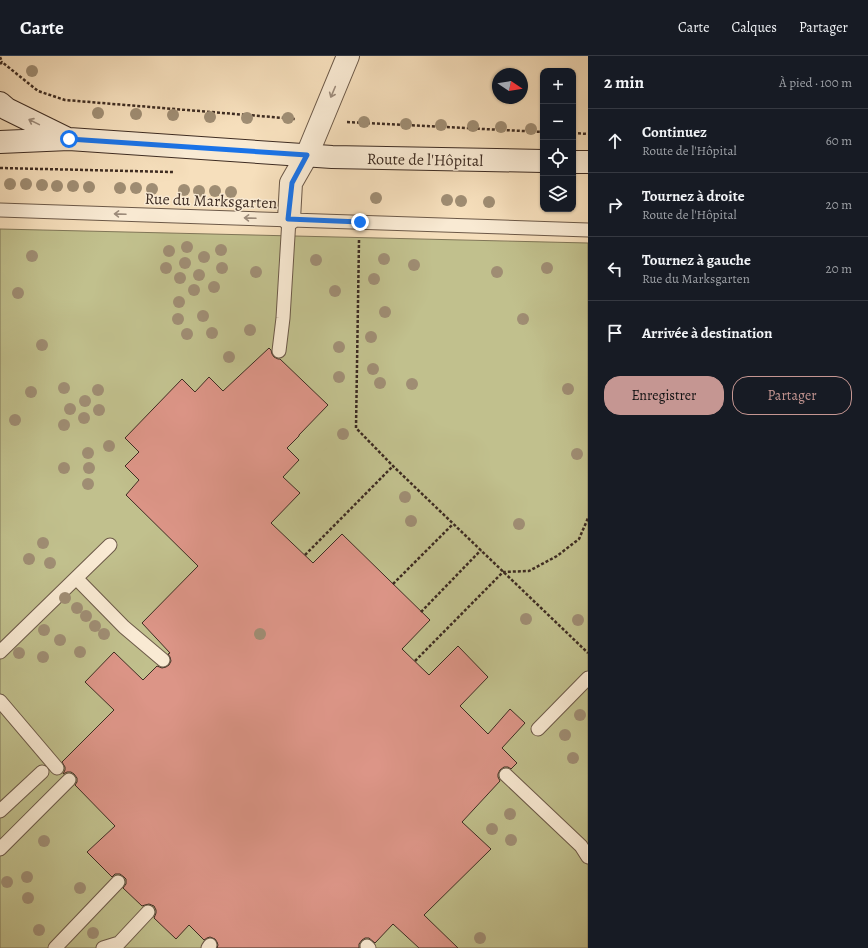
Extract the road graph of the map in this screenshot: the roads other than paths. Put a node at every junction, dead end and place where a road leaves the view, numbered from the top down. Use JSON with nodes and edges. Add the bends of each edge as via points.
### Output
{"nodes":[{"id":1,"x":348,"y":56,"type":"edge"},
{"id":2,"x":0,"y":103,"type":"edge"},
{"id":3,"x":69,"y":139,"type":"junction"},
{"id":4,"x":0,"y":142,"type":"edge"},
{"id":5,"x":307,"y":155,"type":"junction"},
{"id":6,"x":540,"y":161,"type":"edge"},
{"id":7,"x":576,"y":162,"type":"edge"},
{"id":8,"x":588,"y":162,"type":"edge"},
{"id":9,"x":0,"y":210,"type":"edge"},
{"id":10,"x":288,"y":219,"type":"junction"},
{"id":11,"x":588,"y":230,"type":"edge"},
{"id":12,"x":279,"y":351,"type":"dead end"},
{"id":13,"x":110,"y":545,"type":"dead end"},
{"id":14,"x":76,"y":578,"type":"junction"},
{"id":15,"x":0,"y":652,"type":"edge"},
{"id":16,"x":163,"y":660,"type":"dead end"},
{"id":17,"x":588,"y":678,"type":"edge"},
{"id":18,"x":0,"y":701,"type":"edge"},
{"id":19,"x":538,"y":729,"type":"dead end"},
{"id":20,"x":56,"y":768,"type":"dead end"},
{"id":21,"x":42,"y":772,"type":"dead end"},
{"id":22,"x":506,"y":775,"type":"dead end"},
{"id":23,"x":69,"y":780,"type":"dead end"},
{"id":24,"x":0,"y":811,"type":"edge"},
{"id":25,"x":0,"y":850,"type":"edge"},
{"id":26,"x":588,"y":857,"type":"edge"},
{"id":27,"x":118,"y":882,"type":"dead end"},
{"id":28,"x":148,"y":912,"type":"dead end"},
{"id":29,"x":55,"y":948,"type":"edge"},
{"id":30,"x":103,"y":948,"type":"edge"}],
"edges":[{"from":1,"to":5,"type":"main road","one_way":true},
{"from":3,"to":2,"type":"main road","one_way":true,"via":[[7,109]]},
{"from":3,"to":4,"type":"main road","name":"Route de l'Hôpital"},
{"from":3,"to":5,"type":"main road","name":"Route de l'Hôpital"},
{"from":5,"to":6,"type":"main road","name":"Route de l'Hôpital"},
{"from":5,"to":10,"type":"main road","via":[[292,183]]},
{"from":7,"to":8,"type":"main road"},
{"from":10,"to":9,"type":"lane","name":"Rue du Marksgarten","one_way":true},
{"from":10,"to":11,"type":"lane","name":"Rue du Marksgarten"},
{"from":10,"to":12,"type":"lane"},
{"from":13,"to":14,"type":"lane"},
{"from":14,"to":15,"type":"lane"},
{"from":14,"to":16,"type":"lane","via":[[124,627]]},
{"from":17,"to":19,"type":"lane"},
{"from":18,"to":20,"type":"lane"},
{"from":21,"to":24,"type":"lane"},
{"from":22,"to":26,"type":"lane","via":[[581,846]]},
{"from":23,"to":25,"type":"lane"},
{"from":27,"to":29,"type":"lane"},
{"from":28,"to":30,"type":"lane","via":[[119,943]]}]}
